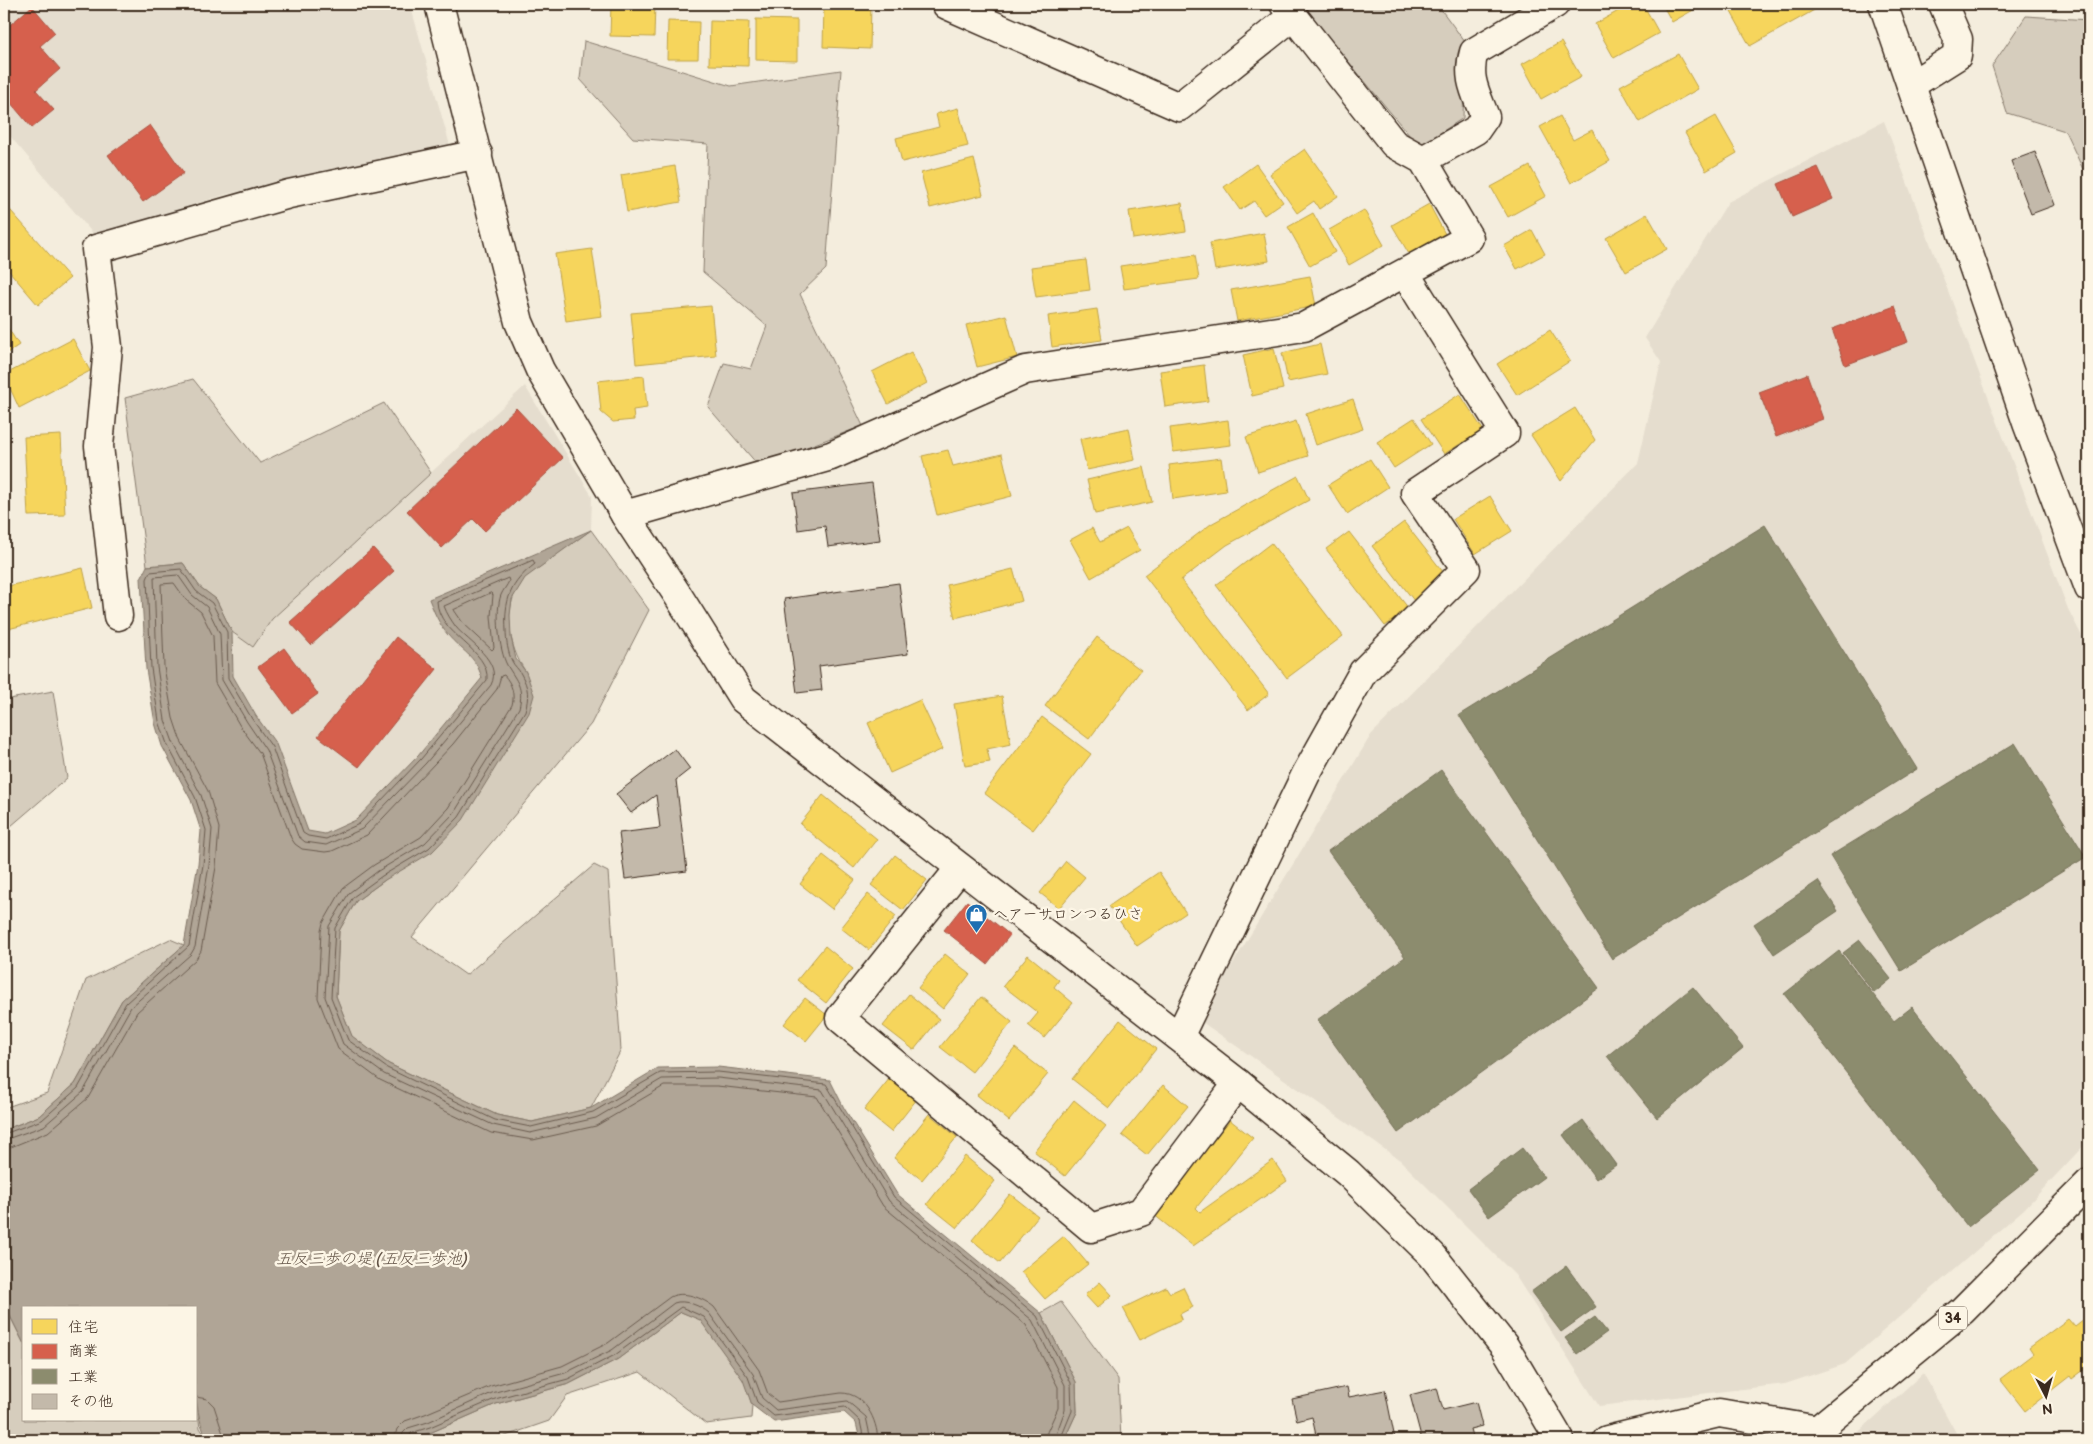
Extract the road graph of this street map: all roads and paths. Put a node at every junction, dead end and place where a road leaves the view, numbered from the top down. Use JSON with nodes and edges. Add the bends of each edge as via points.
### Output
{"nodes":[{"id":1,"x":438,"y":4,"type":"edge"},
{"id":2,"x":947,"y":4,"type":"edge"},
{"id":3,"x":1555,"y":4,"type":"edge"},
{"id":4,"x":1883,"y":4,"type":"edge"},
{"id":5,"x":1943,"y":4,"type":"edge"},
{"id":6,"x":1289,"y":9,"type":"edge"},
{"id":7,"x":1911,"y":85,"type":"junction"},
{"id":8,"x":478,"y":154,"type":"junction"},
{"id":9,"x":1423,"y":160,"type":"junction"},
{"id":10,"x":1405,"y":273,"type":"junction"},
{"id":11,"x":625,"y":515,"type":"junction"},
{"id":12,"x":2089,"y":588,"type":"edge"},
{"id":13,"x":118,"y":616,"type":"dead end"},
{"id":14,"x":960,"y":868,"type":"junction"},
{"id":15,"x":1179,"y":1037,"type":"junction"},
{"id":16,"x":1238,"y":1083,"type":"junction"},
{"id":17,"x":2089,"y":1183,"type":"edge"},
{"id":18,"x":1812,"y":1435,"type":"edge"},
{"id":19,"x":1560,"y":1440,"type":"edge"},
{"id":20,"x":1607,"y":1440,"type":"edge"}],
"edges":[{"from":1,"to":8,"type":"main road"},
{"from":2,"to":6,"type":"main road","via":[[1179,107]]},
{"from":3,"to":9,"type":"main road","via":[[1474,52],[1470,66],[1473,84],[1485,117],[1476,130]]},
{"from":4,"to":7,"type":"main road"},
{"from":5,"to":7,"type":"main road","via":[[1958,39],[1957,56]]},
{"from":6,"to":9,"type":"main road","via":[[1394,144]]},
{"from":7,"to":12,"type":"main road","via":[[2027,423]]},
{"from":8,"to":11,"type":"main road","via":[[519,322],[540,370]]},
{"from":8,"to":13,"type":"main road","via":[[289,194],[96,249],[108,347],[99,446]]},
{"from":9,"to":10,"type":"main road","via":[[1469,238]]},
{"from":10,"to":11,"type":"main road","via":[[1304,327],[1025,370],[831,456]]},
{"from":10,"to":15,"type":"main road","via":[[1505,433],[1415,493],[1466,569],[1363,672],[1306,774]]},
{"from":11,"to":14,"type":"main road","via":[[743,699]]},
{"from":14,"to":15,"type":"main road"},
{"from":14,"to":16,"type":"main road","via":[[840,1018],[1091,1228],[1141,1212]]},
{"from":15,"to":16,"type":"main road"},
{"from":16,"to":19,"type":"main road","via":[[1348,1173],[1432,1255],[1506,1347]]},
{"from":17,"to":18,"type":"main road","number":"34","via":[[1962,1311]]},
{"from":18,"to":20,"type":"main road","via":[[1719,1413]]}]}
